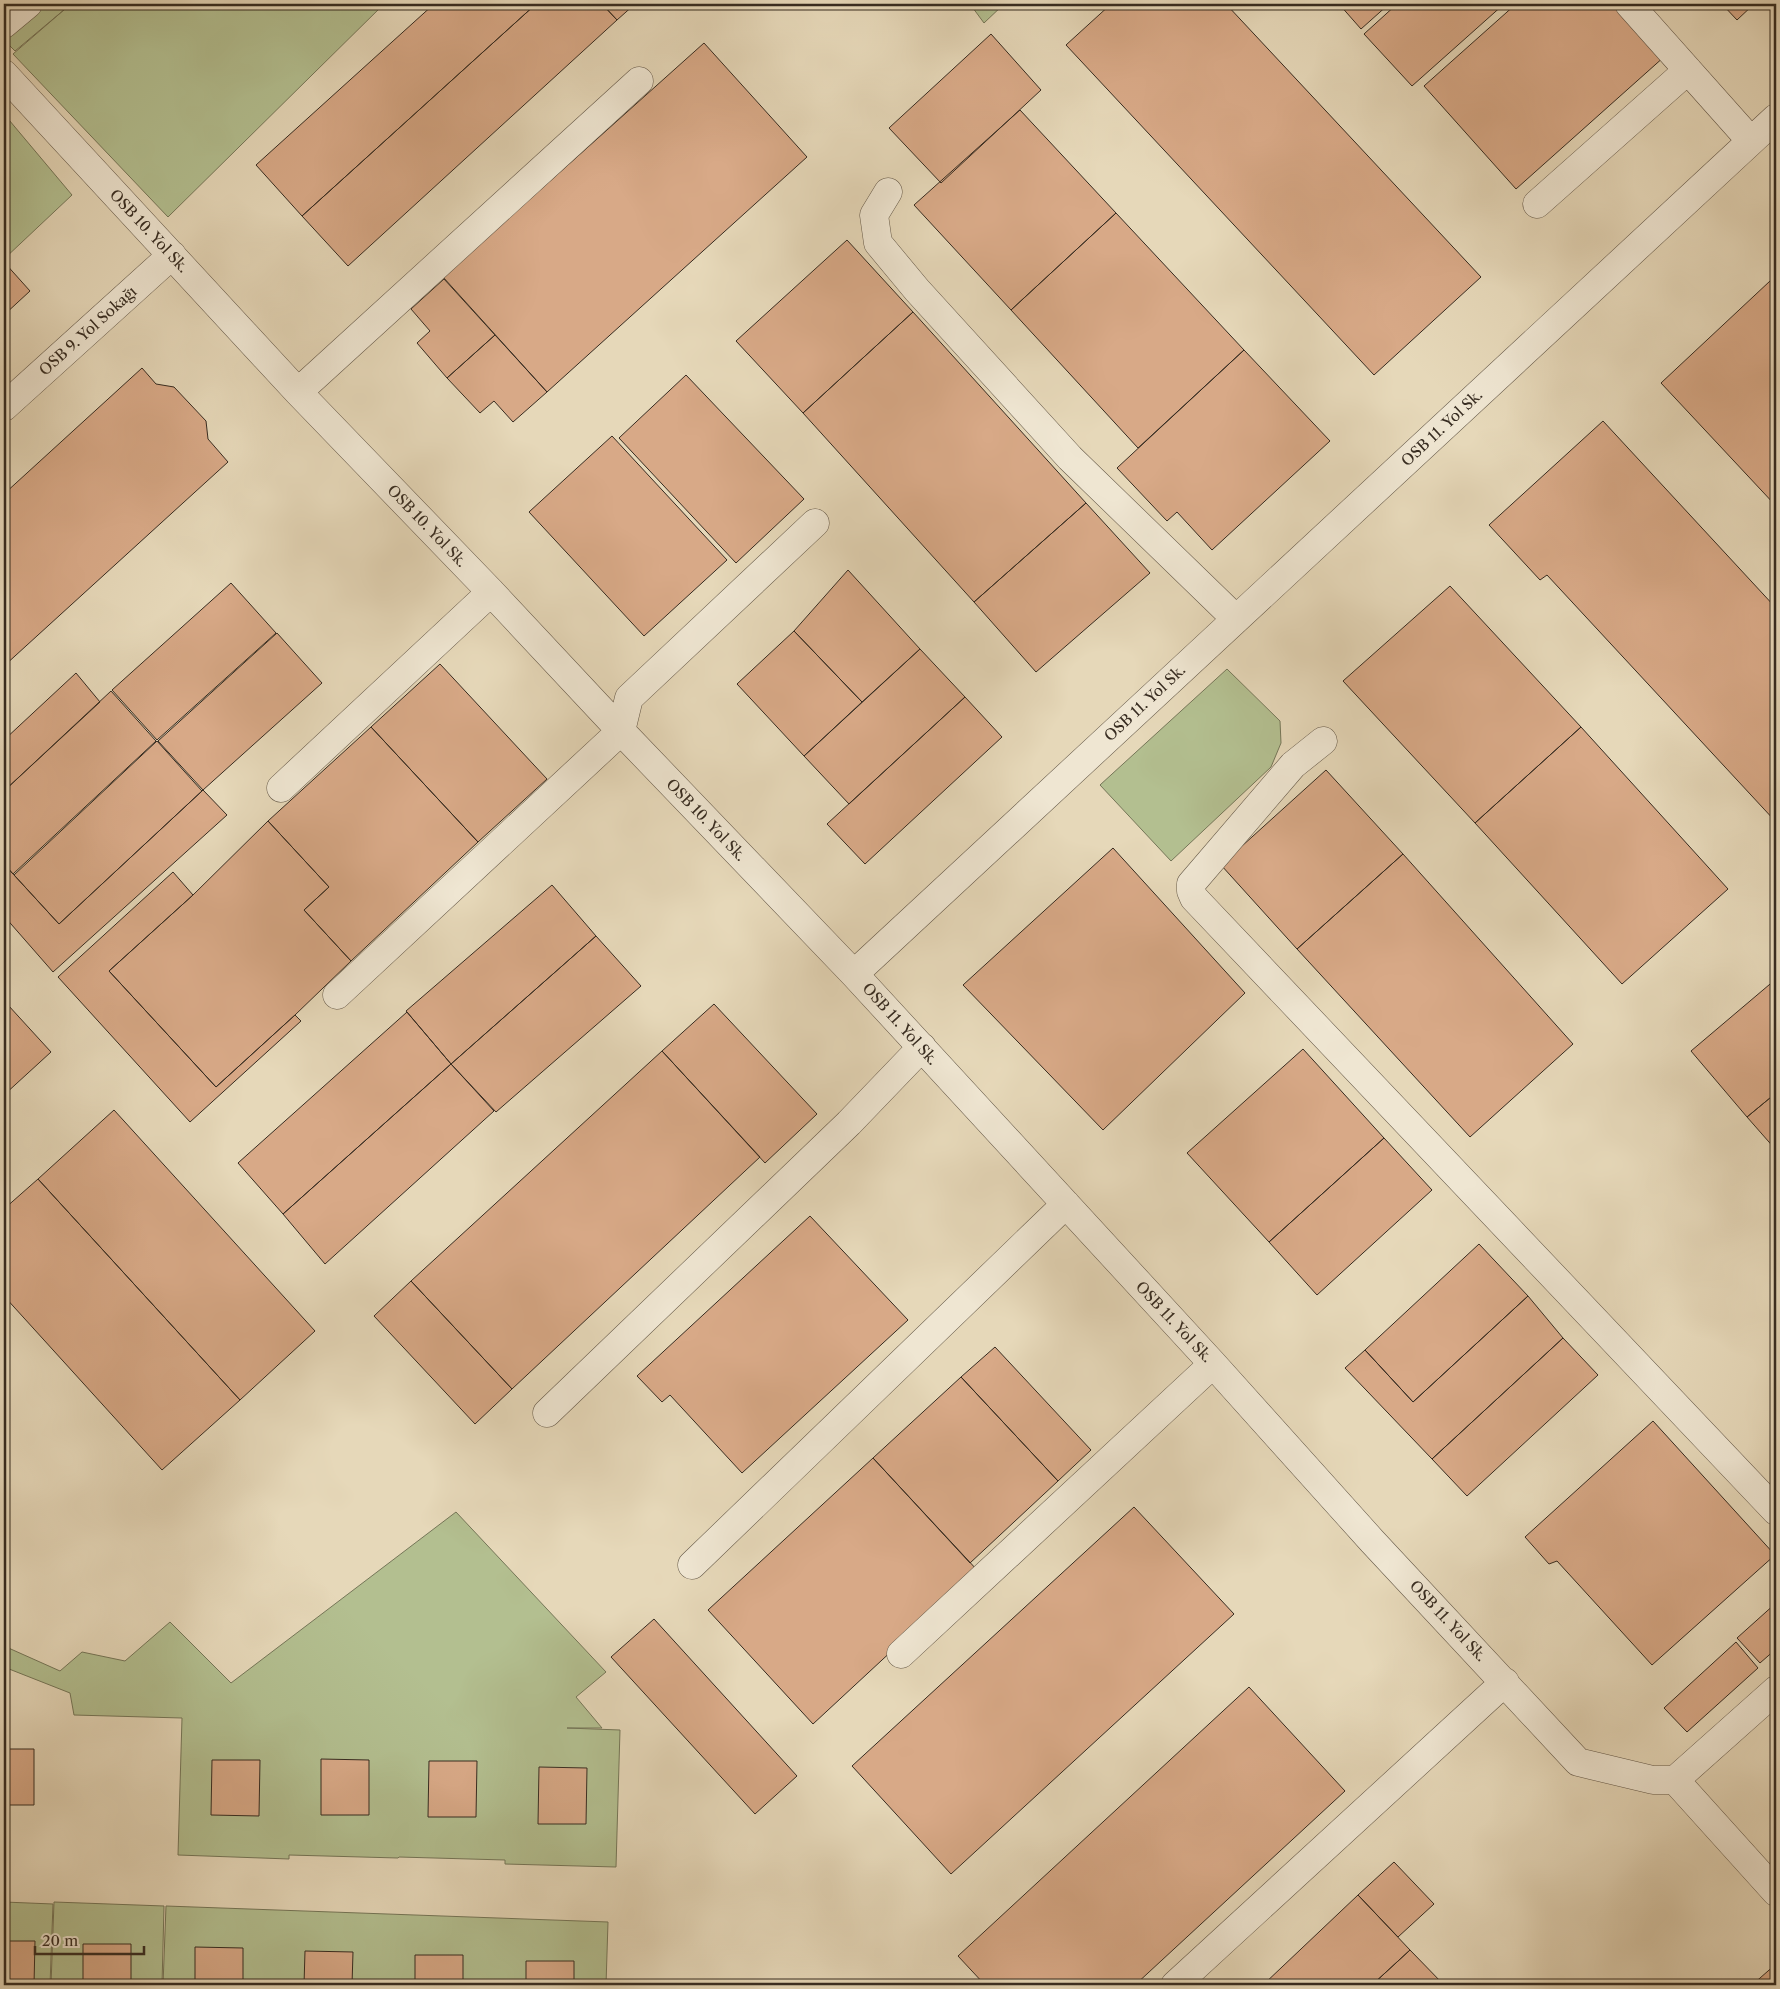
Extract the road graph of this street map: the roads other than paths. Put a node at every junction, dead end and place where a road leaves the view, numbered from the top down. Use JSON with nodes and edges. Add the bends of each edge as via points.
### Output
{"nodes":[{"id":1,"x":28,"y":4,"type":"edge"},
{"id":2,"x":1629,"y":4,"type":"edge"},
{"id":3,"x":4,"y":24,"type":"edge"},
{"id":4,"x":1688,"y":70,"type":"junction"},
{"id":5,"x":4,"y":74,"type":"edge"},
{"id":6,"x":639,"y":81,"type":"dead end"},
{"id":7,"x":1776,"y":118,"type":"edge"},
{"id":8,"x":1751,"y":141,"type":"junction"},
{"id":9,"x":888,"y":192,"type":"dead end"},
{"id":10,"x":1538,"y":204,"type":"dead end"},
{"id":11,"x":172,"y":255,"type":"junction"},
{"id":12,"x":298,"y":392,"type":"junction"},
{"id":13,"x":4,"y":407,"type":"edge"},
{"id":14,"x":815,"y":522,"type":"dead end"},
{"id":15,"x":490,"y":592,"type":"junction"},
{"id":16,"x":1236,"y":619,"type":"junction"},
{"id":17,"x":621,"y":732,"type":"junction"},
{"id":18,"x":1322,"y":741,"type":"dead end"},
{"id":19,"x":281,"y":788,"type":"dead end"},
{"id":20,"x":854,"y":974,"type":"junction"},
{"id":21,"x":337,"y":994,"type":"dead end"},
{"id":22,"x":922,"y":1047,"type":"junction"},
{"id":23,"x":1066,"y":1204,"type":"junction"},
{"id":24,"x":1213,"y":1364,"type":"junction"},
{"id":25,"x":547,"y":1413,"type":"dead end"},
{"id":26,"x":1776,"y":1511,"type":"edge"},
{"id":27,"x":692,"y":1565,"type":"dead end"},
{"id":28,"x":901,"y":1654,"type":"dead end"},
{"id":29,"x":1505,"y":1682,"type":"junction"},
{"id":30,"x":1776,"y":1690,"type":"edge"},
{"id":31,"x":1675,"y":1780,"type":"junction"},
{"id":32,"x":1776,"y":1892,"type":"edge"},
{"id":33,"x":1175,"y":1985,"type":"edge"}],
"edges":[{"from":1,"to":3,"type":"street"},
{"from":2,"to":4,"type":"street"},
{"from":4,"to":8,"type":"street"},
{"from":4,"to":10,"type":"street"},
{"from":5,"to":11,"type":"street","name":"OSB 10. Yol Sk."},
{"from":6,"to":12,"type":"street"},
{"from":7,"to":8,"type":"street","name":"OSB 11. Yol Sk."},
{"from":8,"to":16,"type":"street","name":"OSB 11. Yol Sk."},
{"from":9,"to":16,"type":"street","via":[[874,215],[878,243],[1070,458]]},
{"from":11,"to":12,"type":"street","name":"OSB 10. Yol Sk."},
{"from":11,"to":13,"type":"street","name":"OSB 9. Yol Sokağı"},
{"from":12,"to":15,"type":"street","name":"OSB 10. Yol Sk."},
{"from":14,"to":17,"type":"street","via":[[629,698]]},
{"from":15,"to":17,"type":"street","name":"OSB 10. Yol Sk."},
{"from":15,"to":19,"type":"street"},
{"from":16,"to":20,"type":"street","name":"OSB 11. Yol Sk."},
{"from":17,"to":20,"type":"street","name":"OSB 10. Yol Sk."},
{"from":17,"to":21,"type":"street"},
{"from":18,"to":26,"type":"street","via":[[1293,765],[1192,884],[1194,898]]},
{"from":20,"to":22,"type":"street","name":"OSB 11. Yol Sk."},
{"from":22,"to":23,"type":"street","name":"OSB 11. Yol Sk."},
{"from":22,"to":25,"type":"street","via":[[849,1123]]},
{"from":23,"to":24,"type":"street","name":"OSB 11. Yol Sk."},
{"from":23,"to":27,"type":"street"},
{"from":24,"to":28,"type":"street"},
{"from":24,"to":29,"type":"street","name":"OSB 11. Yol Sk.","via":[[1372,1542]]},
{"from":29,"to":31,"type":"street","name":"OSB 11. Yol Sk.","via":[[1578,1762],[1653,1780]]},
{"from":29,"to":33,"type":"street"},
{"from":30,"to":31,"type":"street"},
{"from":31,"to":32,"type":"street"}]}
